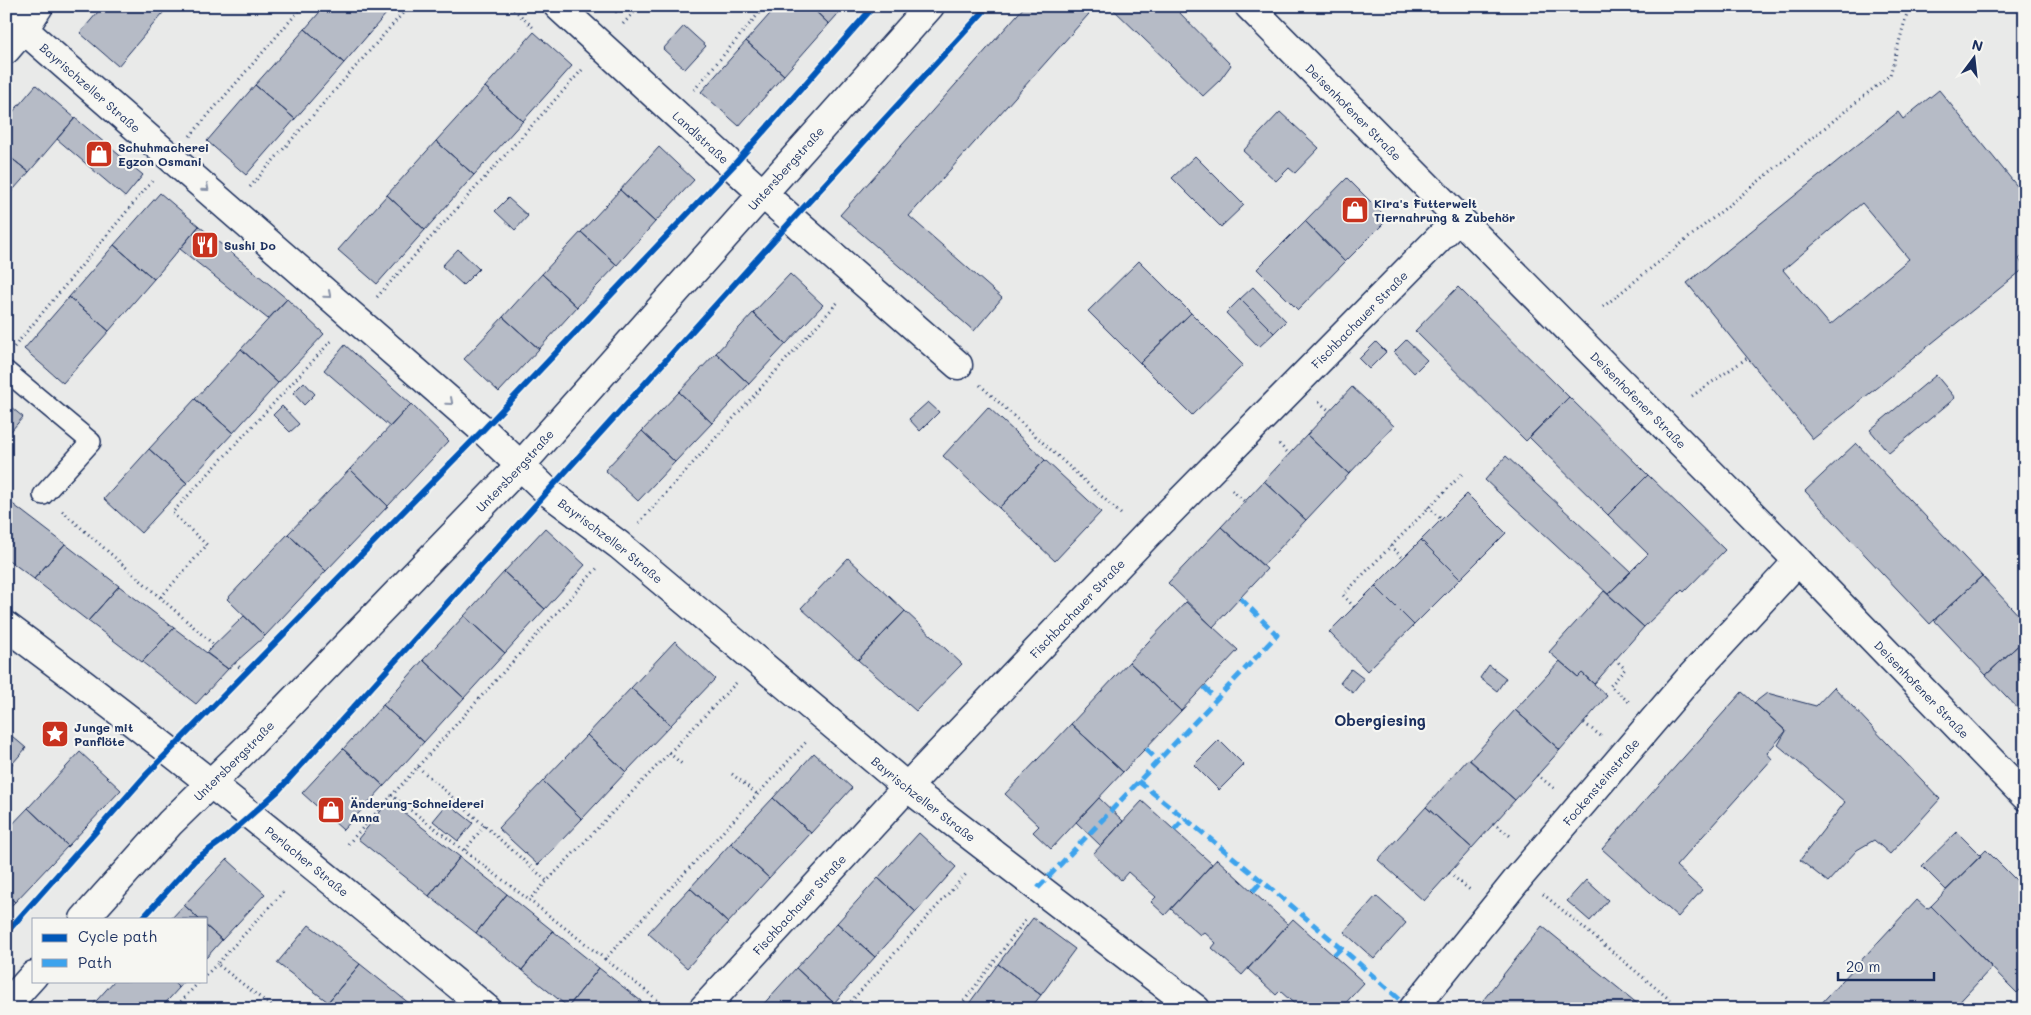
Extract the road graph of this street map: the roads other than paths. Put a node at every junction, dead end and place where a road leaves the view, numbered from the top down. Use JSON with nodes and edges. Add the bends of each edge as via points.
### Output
{"nodes":[{"id":1,"x":38,"y":6,"type":"edge"},
{"id":2,"x":558,"y":6,"type":"edge"},
{"id":3,"x":930,"y":6,"type":"edge"},
{"id":4,"x":1249,"y":6,"type":"edge"},
{"id":5,"x":15,"y":22,"type":"edge"},
{"id":6,"x":6,"y":50,"type":"edge"},
{"id":7,"x":763,"y":194,"type":"junction"},
{"id":8,"x":1459,"y":218,"type":"junction"},
{"id":9,"x":958,"y":365,"type":"road end"},
{"id":10,"x":6,"y":372,"type":"edge"},
{"id":11,"x":521,"y":466,"type":"junction"},
{"id":12,"x":42,"y":495,"type":"road end"},
{"id":13,"x":1798,"y":561,"type":"junction"},
{"id":14,"x":6,"y":626,"type":"edge"},
{"id":15,"x":212,"y":782,"type":"junction"},
{"id":16,"x":907,"y":787,"type":"junction"},
{"id":17,"x":2025,"y":796,"type":"edge"},
{"id":18,"x":85,"y":918,"type":"edge"},
{"id":19,"x":32,"y":977,"type":"edge"},
{"id":20,"x":6,"y":1006,"type":"edge"},
{"id":21,"x":487,"y":1009,"type":"edge"},
{"id":22,"x":703,"y":1009,"type":"edge"},
{"id":23,"x":1196,"y":1009,"type":"edge"},
{"id":24,"x":1413,"y":1009,"type":"edge"}],
"edges":[{"from":1,"to":5,"type":"street"},
{"from":2,"to":7,"type":"street","name":"Landlstraße"},
{"from":3,"to":7,"type":"street","name":"Untersbergstraße"},
{"from":4,"to":8,"type":"street","name":"Deisenhofener Straße"},
{"from":5,"to":6,"type":"street"},
{"from":5,"to":11,"type":"street","name":"Bayrischzeller Straße","one_way":true},
{"from":7,"to":9,"type":"street","name":"Landlstraße"},
{"from":7,"to":11,"type":"street","name":"Untersbergstraße"},
{"from":8,"to":13,"type":"street","name":"Deisenhofener Straße"},
{"from":8,"to":16,"type":"street","name":"Fischbachauer Straße","via":[[1145,537]]},
{"from":10,"to":12,"type":"lane","via":[[91,442]]},
{"from":11,"to":15,"type":"street","name":"Untersbergstraße"},
{"from":11,"to":16,"type":"street","name":"Bayrischzeller Straße","via":[[548,492],[619,545]]},
{"from":13,"to":17,"type":"street","name":"Deisenhofener Straße"},
{"from":13,"to":24,"type":"street","name":"Fockensteinstraße","via":[[1652,722],[1521,875]]},
{"from":14,"to":15,"type":"street","name":"Perlacher Straße"},
{"from":15,"to":18,"type":"street","name":"Untersbergstraße","via":[[170,823]]},
{"from":15,"to":21,"type":"street","name":"Perlacher Straße"},
{"from":16,"to":22,"type":"street","name":"Fischbachauer Straße"},
{"from":16,"to":23,"type":"street","name":"Bayrischzeller Straße"},
{"from":19,"to":20,"type":"street"}]}
